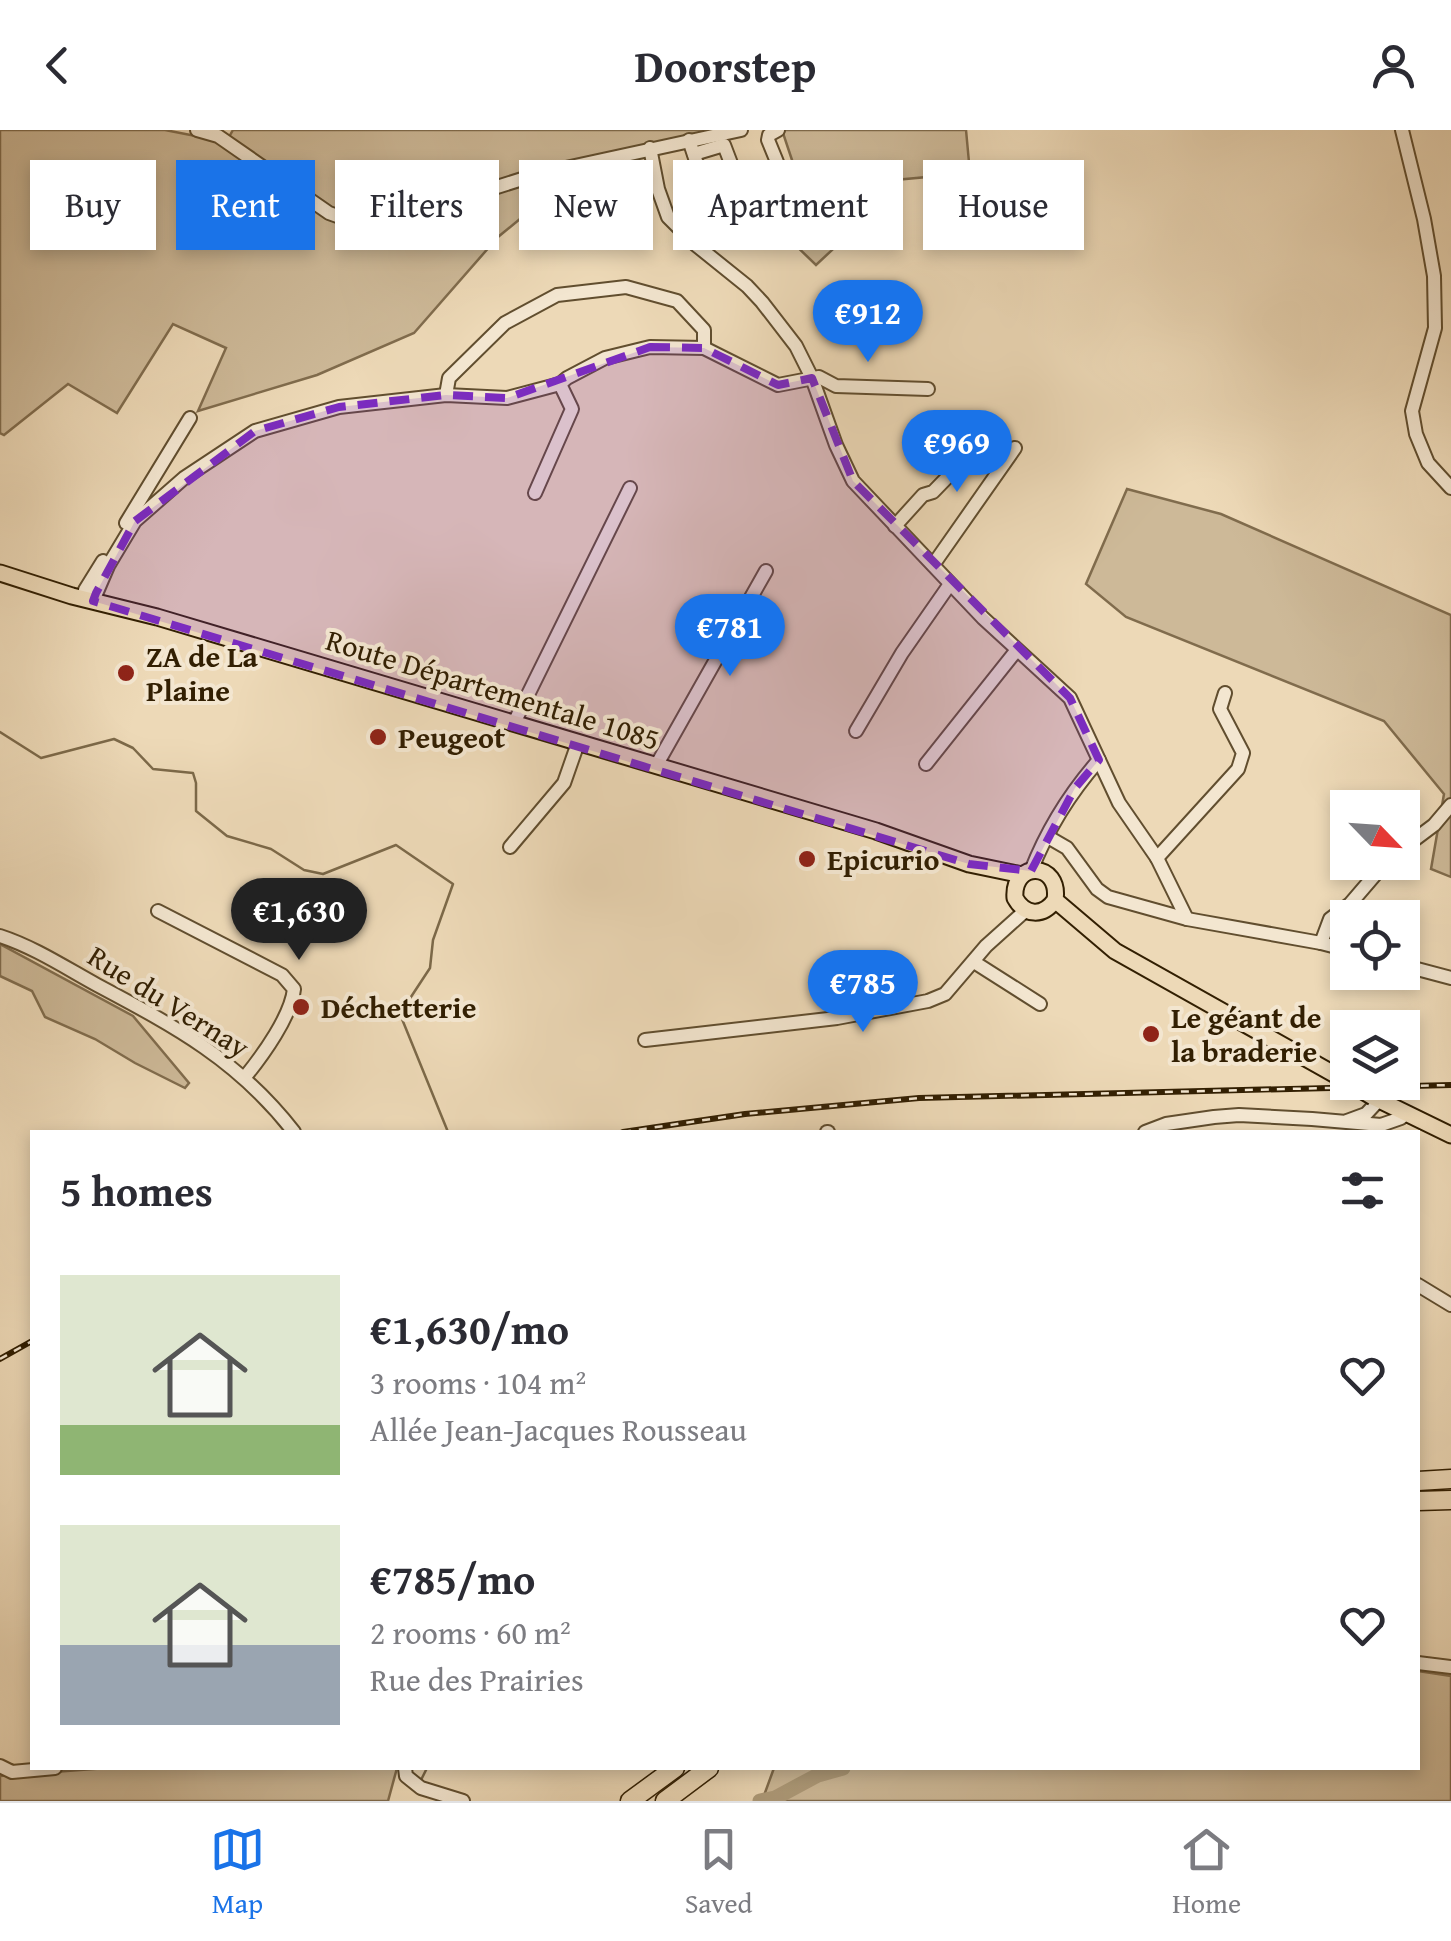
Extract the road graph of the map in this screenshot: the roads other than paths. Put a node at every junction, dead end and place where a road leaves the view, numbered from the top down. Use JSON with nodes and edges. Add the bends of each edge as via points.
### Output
{"nodes":[{"id":1,"x":198,"y":130,"type":"edge"},
{"id":2,"x":741,"y":130,"type":"edge"},
{"id":3,"x":778,"y":130,"type":"edge"},
{"id":4,"x":1402,"y":130,"type":"edge"},
{"id":5,"x":692,"y":147,"type":"junction"},
{"id":6,"x":650,"y":148,"type":"junction"},
{"id":7,"x":696,"y":160,"type":"edge"},
{"id":8,"x":730,"y":160,"type":"edge"},
{"id":9,"x":776,"y":160,"type":"edge"},
{"id":10,"x":704,"y":348,"type":"junction"},
{"id":11,"x":812,"y":378,"type":"junction"},
{"id":12,"x":560,"y":384,"type":"junction"},
{"id":13,"x":928,"y":389,"type":"dead end"},
{"id":14,"x":446,"y":395,"type":"junction"},
{"id":15,"x":190,"y":418,"type":"dead end"},
{"id":16,"x":916,"y":433,"type":"dead end"},
{"id":17,"x":1015,"y":448,"type":"dead end"},
{"id":18,"x":976,"y":464,"type":"dead end"},
{"id":19,"x":958,"y":466,"type":"junction"},
{"id":20,"x":630,"y":488,"type":"dead end"},
{"id":21,"x":1451,"y":488,"type":"edge"},
{"id":22,"x":535,"y":493,"type":"dead end"},
{"id":23,"x":895,"y":526,"type":"junction"},
{"id":24,"x":933,"y":566,"type":"junction"},
{"id":25,"x":766,"y":571,"type":"dead end"},
{"id":26,"x":0,"y":573,"type":"edge"},
{"id":27,"x":950,"y":584,"type":"junction"},
{"id":28,"x":89,"y":600,"type":"junction"},
{"id":29,"x":1016,"y":651,"type":"junction"},
{"id":30,"x":1225,"y":693,"type":"dead end"},
{"id":31,"x":514,"y":724,"type":"junction"},
{"id":32,"x":856,"y":732,"type":"dead end"},
{"id":33,"x":578,"y":743,"type":"junction"},
{"id":34,"x":1099,"y":760,"type":"junction"},
{"id":35,"x":926,"y":764,"type":"dead end"},
{"id":36,"x":656,"y":766,"type":"junction"},
{"id":37,"x":1451,"y":804,"type":"edge"},
{"id":38,"x":1048,"y":836,"type":"junction"},
{"id":39,"x":1420,"y":836,"type":"edge"},
{"id":40,"x":510,"y":846,"type":"dead end"},
{"id":41,"x":1157,"y":858,"type":"junction"},
{"id":42,"x":969,"y":864,"type":"junction"},
{"id":43,"x":1027,"y":873,"type":"junction"},
{"id":44,"x":1048,"y":875,"type":"junction"},
{"id":45,"x":1371,"y":880,"type":"edge"},
{"id":46,"x":1014,"y":890,"type":"junction"},
{"id":47,"x":1049,"y":906,"type":"junction"},
{"id":48,"x":1025,"y":911,"type":"junction"},
{"id":49,"x":158,"y":912,"type":"dead end"},
{"id":50,"x":1186,"y":918,"type":"junction"},
{"id":51,"x":0,"y":936,"type":"edge"},
{"id":52,"x":1321,"y":943,"type":"junction"},
{"id":53,"x":1330,"y":945,"type":"edge"},
{"id":54,"x":974,"y":962,"type":"junction"},
{"id":55,"x":1420,"y":970,"type":"edge"},
{"id":56,"x":1451,"y":978,"type":"edge"},
{"id":57,"x":1040,"y":1004,"type":"dead end"},
{"id":58,"x":645,"y":1040,"type":"dead end"},
{"id":59,"x":1330,"y":1072,"type":"edge"},
{"id":60,"x":245,"y":1077,"type":"junction"},
{"id":61,"x":1375,"y":1100,"type":"edge"},
{"id":62,"x":1378,"y":1100,"type":"edge"},
{"id":63,"x":1405,"y":1114,"type":"junction"},
{"id":64,"x":1345,"y":1122,"type":"junction"},
{"id":65,"x":292,"y":1130,"type":"edge"},
{"id":66,"x":1154,"y":1130,"type":"edge"},
{"id":67,"x":1451,"y":1135,"type":"edge"},
{"id":68,"x":1420,"y":1286,"type":"edge"},
{"id":69,"x":1451,"y":1305,"type":"edge"},
{"id":70,"x":1451,"y":1479,"type":"edge"},
{"id":71,"x":1420,"y":1481,"type":"edge"},
{"id":72,"x":1451,"y":1500,"type":"edge"},
{"id":73,"x":1420,"y":1501,"type":"edge"},
{"id":74,"x":1420,"y":1663,"type":"edge"},
{"id":75,"x":1451,"y":1667,"type":"edge"},
{"id":76,"x":0,"y":1766,"type":"edge"},
{"id":77,"x":34,"y":1770,"type":"edge"},
{"id":78,"x":405,"y":1770,"type":"edge"},
{"id":79,"x":672,"y":1770,"type":"edge"},
{"id":80,"x":706,"y":1770,"type":"edge"},
{"id":81,"x":463,"y":1801,"type":"edge"},
{"id":82,"x":630,"y":1801,"type":"edge"},
{"id":83,"x":665,"y":1801,"type":"edge"}],
"edges":[{"from":1,"to":6,"type":"street","via":[[218,136],[329,213],[380,224],[538,174]]},
{"from":2,"to":5,"type":"street"},
{"from":3,"to":9,"type":"street","via":[[768,140]]},
{"from":4,"to":21,"type":"street","via":[[1434,276],[1434,328],[1412,410],[1428,463]]},
{"from":5,"to":6,"type":"street"},
{"from":5,"to":7,"type":"street"},
{"from":5,"to":8,"type":"street","via":[[724,145]]},
{"from":6,"to":11,"type":"street","via":[[668,216],[762,302]]},
{"from":10,"to":11,"type":"street","via":[[778,385]]},
{"from":10,"to":12,"type":"street","via":[[650,347],[605,358]]},
{"from":10,"to":14,"type":"street","via":[[704,330],[678,301],[626,287],[557,295],[505,323],[449,378]]},
{"from":11,"to":13,"type":"street","via":[[836,386]]},
{"from":11,"to":23,"type":"street","via":[[853,481]]},
{"from":12,"to":14,"type":"street","via":[[506,398]]},
{"from":12,"to":22,"type":"street","via":[[572,408]]},
{"from":14,"to":28,"type":"street","via":[[339,407],[255,431],[135,521]]},
{"from":15,"to":28,"type":"street","via":[[86,590]]},
{"from":16,"to":19,"type":"street"},
{"from":17,"to":24,"type":"street"},
{"from":18,"to":19,"type":"street","via":[[966,458]]},
{"from":19,"to":23,"type":"street"},
{"from":20,"to":31,"type":"street"},
{"from":23,"to":24,"type":"street"},
{"from":24,"to":27,"type":"street"},
{"from":25,"to":36,"type":"street"},
{"from":26,"to":28,"type":"main road","name":"Route Départementale 1085"},
{"from":27,"to":29,"type":"street"},
{"from":27,"to":32,"type":"street"},
{"from":28,"to":31,"type":"main road","name":"Route Départementale 1085"},
{"from":29,"to":34,"type":"street","via":[[1070,698]]},
{"from":29,"to":35,"type":"street"},
{"from":30,"to":41,"type":"street","via":[[1220,709],[1243,753],[1238,769]]},
{"from":31,"to":33,"type":"main road","name":"Route Départementale 1085"},
{"from":33,"to":36,"type":"main road","name":"Route Départementale 1085"},
{"from":33,"to":40,"type":"street","via":[[564,783]]},
{"from":34,"to":38,"type":"street","via":[[1074,788]]},
{"from":34,"to":41,"type":"street"},
{"from":36,"to":42,"type":"main road","name":"Route Départementale 1085"},
{"from":37,"to":39,"type":"street"},
{"from":38,"to":43,"type":"street"},
{"from":38,"to":44,"type":"street"},
{"from":38,"to":50,"type":"street","via":[[1108,896]]},
{"from":41,"to":50,"type":"street"},
{"from":42,"to":43,"type":"main road"},
{"from":42,"to":46,"type":"main road"},
{"from":43,"to":44,"type":"main road"},
{"from":43,"to":46,"type":"main road"},
{"from":44,"to":47,"type":"main road","via":[[1056,891]]},
{"from":45,"to":52,"type":"street","via":[[1330,919]]},
{"from":46,"to":48,"type":"main road"},
{"from":47,"to":48,"type":"main road"},
{"from":47,"to":59,"type":"main road","via":[[1115,951]]},
{"from":48,"to":54,"type":"street"},
{"from":49,"to":60,"type":"street","via":[[282,975],[294,989],[273,1037]]},
{"from":50,"to":52,"type":"street"},
{"from":51,"to":60,"type":"street","name":"Rue du Vernay","via":[[154,1016]]},
{"from":52,"to":53,"type":"street"},
{"from":54,"to":57,"type":"street"},
{"from":54,"to":58,"type":"street","via":[[945,994],[918,1004]]},
{"from":55,"to":56,"type":"street"},
{"from":60,"to":65,"type":"street","name":"Rue du Vernay"},
{"from":61,"to":64,"type":"street","via":[[1366,1114]]},
{"from":62,"to":63,"type":"main road"},
{"from":63,"to":64,"type":"street","via":[[1381,1125]]},
{"from":63,"to":67,"type":"main road"},
{"from":64,"to":66,"type":"street","via":[[1239,1115]]},
{"from":68,"to":69,"type":"street"},
{"from":70,"to":71,"type":"highway"},
{"from":72,"to":73,"type":"highway"},
{"from":74,"to":75,"type":"street"},
{"from":76,"to":77,"type":"street"},
{"from":78,"to":81,"type":"street","via":[[421,1788]]},
{"from":79,"to":82,"type":"highway"},
{"from":80,"to":83,"type":"highway"}]}
